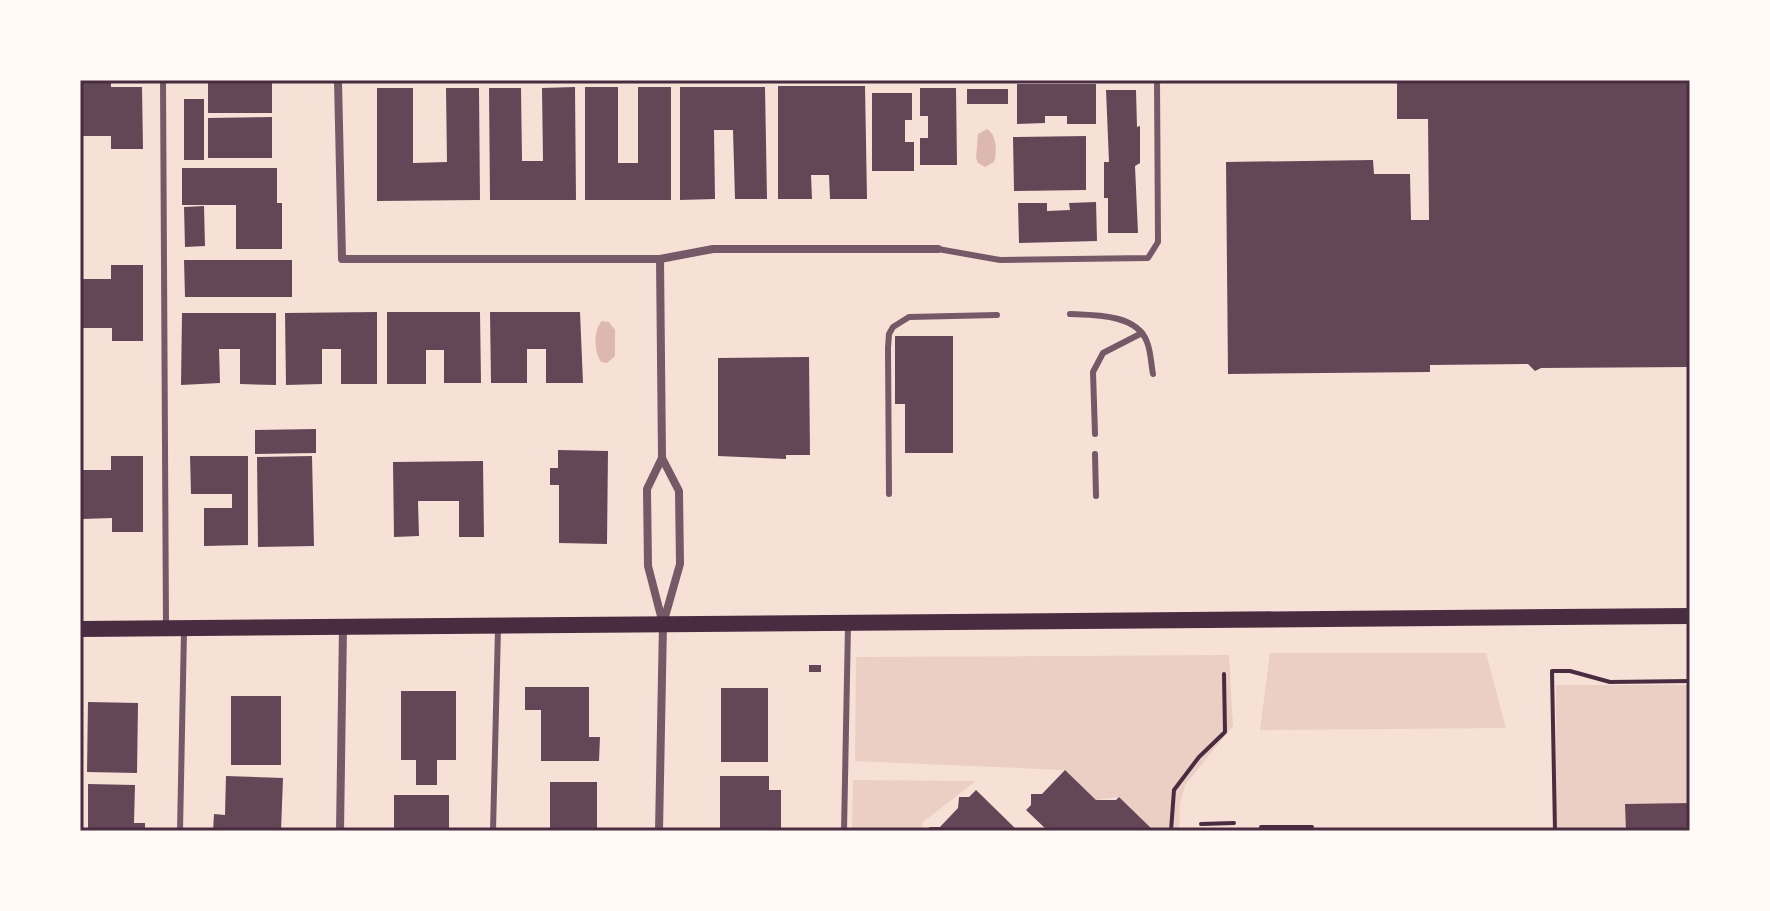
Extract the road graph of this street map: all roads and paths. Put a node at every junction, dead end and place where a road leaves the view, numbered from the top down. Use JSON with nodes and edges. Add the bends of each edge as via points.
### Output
{"nodes":[{"id":1,"x":163,"y":80,"type":"edge"},
{"id":2,"x":338,"y":80,"type":"edge"},
{"id":3,"x":1157,"y":80,"type":"edge"},
{"id":4,"x":938,"y":249,"type":"joint"},
{"id":5,"x":660,"y":259,"type":"junction"},
{"id":6,"x":1070,"y":314,"type":"dead end"},
{"id":7,"x":997,"y":315,"type":"dead end"},
{"id":8,"x":1142,"y":333,"type":"junction"},
{"id":9,"x":1153,"y":374,"type":"dead end"},
{"id":10,"x":1095,"y":434,"type":"dead end"},
{"id":11,"x":1095,"y":454,"type":"dead end"},
{"id":12,"x":662,"y":458,"type":"junction"},
{"id":13,"x":889,"y":494,"type":"dead end"},
{"id":14,"x":1096,"y":496,"type":"dead end"},
{"id":15,"x":1690,"y":616,"type":"edge"},
{"id":16,"x":848,"y":623,"type":"junction"},
{"id":17,"x":663,"y":624,"type":"junction"},
{"id":18,"x":498,"y":625,"type":"junction"},
{"id":19,"x":343,"y":627,"type":"junction"},
{"id":20,"x":166,"y":628,"type":"junction"},
{"id":21,"x":184,"y":628,"type":"junction"},
{"id":22,"x":80,"y":629,"type":"edge"},
{"id":23,"x":1224,"y":674,"type":"dead end"},
{"id":24,"x":1690,"y":681,"type":"edge"},
{"id":25,"x":1234,"y":823,"type":"dead end"},
{"id":26,"x":1201,"y":824,"type":"dead end"},
{"id":27,"x":1261,"y":827,"type":"dead end"},
{"id":28,"x":1312,"y":827,"type":"dead end"},
{"id":29,"x":180,"y":831,"type":"edge"},
{"id":30,"x":340,"y":831,"type":"edge"},
{"id":31,"x":493,"y":831,"type":"edge"},
{"id":32,"x":659,"y":831,"type":"edge"},
{"id":33,"x":844,"y":831,"type":"edge"},
{"id":34,"x":1171,"y":831,"type":"edge"},
{"id":35,"x":1555,"y":831,"type":"edge"}],
"edges":[{"from":1,"to":20,"type":"lane"},
{"from":2,"to":5,"type":"street","via":[[342,259]]},
{"from":3,"to":4,"type":"lane","via":[[1158,242],[1148,258],[1000,260]]},
{"from":4,"to":5,"type":"street","via":[[713,249]]},
{"from":5,"to":12,"type":"street"},
{"from":6,"to":8,"type":"lane","via":[[1121,320]]},
{"from":7,"to":13,"type":"lane","via":[[909,317],[893,327],[888,348]]},
{"from":8,"to":9,"type":"lane"},
{"from":8,"to":10,"type":"lane","via":[[1103,353],[1093,372]]},
{"from":11,"to":14,"type":"lane"},
{"from":12,"to":17,"type":"street","via":[[647,489],[648,566]]},
{"from":12,"to":17,"type":"street","via":[[679,491],[680,564]]},
{"from":15,"to":16,"type":"main road"},
{"from":16,"to":17,"type":"main road"},
{"from":16,"to":33,"type":"lane"},
{"from":17,"to":18,"type":"main road"},
{"from":17,"to":32,"type":"street"},
{"from":18,"to":19,"type":"main road"},
{"from":18,"to":31,"type":"lane"},
{"from":19,"to":21,"type":"main road"},
{"from":19,"to":30,"type":"street"},
{"from":20,"to":21,"type":"main road"},
{"from":20,"to":22,"type":"main road"},
{"from":21,"to":29,"type":"lane"},
{"from":23,"to":34,"type":"path","via":[[1225,732],[1174,790]]},
{"from":24,"to":35,"type":"path","via":[[1610,682],[1552,671]]},
{"from":25,"to":26,"type":"path"},
{"from":27,"to":28,"type":"path"}]}
